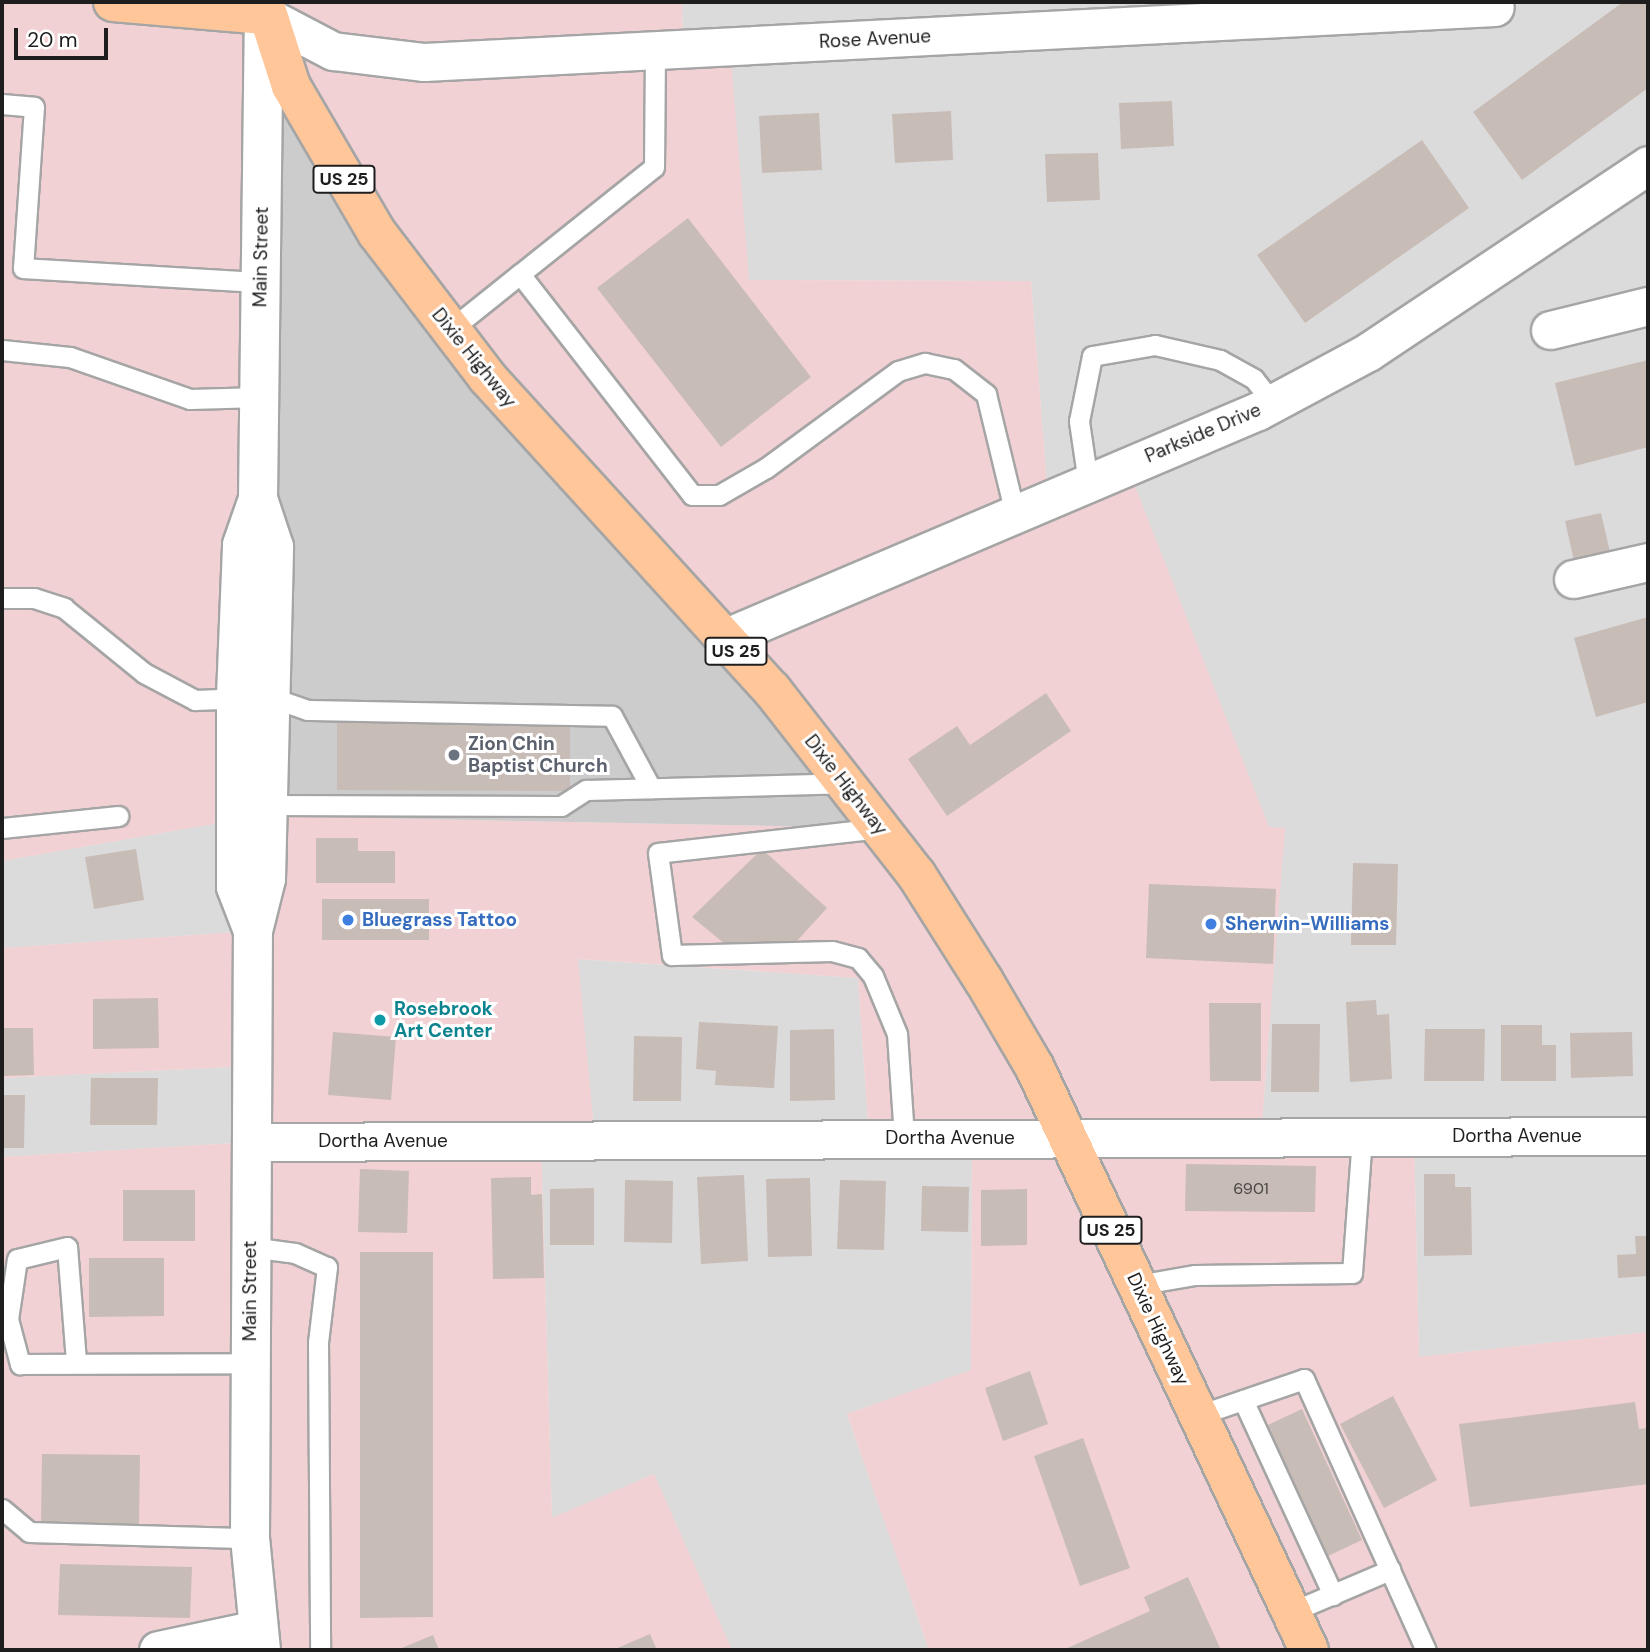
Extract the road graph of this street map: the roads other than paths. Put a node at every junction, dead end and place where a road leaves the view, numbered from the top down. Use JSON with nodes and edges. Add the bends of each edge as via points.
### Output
{"nodes":[{"id":1,"x":114,"y":2,"type":"edge"},
{"id":2,"x":264,"y":8,"type":"edge"},
{"id":3,"x":1495,"y":8,"type":"dead end"},
{"id":4,"x":655,"y":50,"type":"junction"},
{"id":5,"x":2,"y":104,"type":"edge"},
{"id":6,"x":1648,"y":164,"type":"edge"},
{"id":7,"x":520,"y":274,"type":"junction"},
{"id":8,"x":261,"y":282,"type":"junction"},
{"id":9,"x":1648,"y":306,"type":"edge"},
{"id":10,"x":450,"y":330,"type":"junction"},
{"id":11,"x":1549,"y":330,"type":"dead end"},
{"id":12,"x":2,"y":350,"type":"edge"},
{"id":13,"x":260,"y":397,"type":"junction"},
{"id":14,"x":1273,"y":403,"type":"junction"},
{"id":15,"x":1088,"y":483,"type":"junction"},
{"id":16,"x":1015,"y":514,"type":"junction"},
{"id":17,"x":1648,"y":562,"type":"edge"},
{"id":18,"x":1573,"y":579,"type":"dead end"},
{"id":19,"x":2,"y":598,"type":"edge"},
{"id":20,"x":724,"y":638,"type":"junction"},
{"id":21,"x":253,"y":696,"type":"junction"},
{"id":22,"x":845,"y":783,"type":"junction"},
{"id":23,"x":651,"y":788,"type":"junction"},
{"id":24,"x":268,"y":805,"type":"junction"},
{"id":25,"x":117,"y":816,"type":"dead end"},
{"id":26,"x":2,"y":828,"type":"edge"},
{"id":27,"x":880,"y":828,"type":"junction"},
{"id":28,"x":254,"y":932,"type":"junction"},
{"id":29,"x":1648,"y":1136,"type":"edge"},
{"id":30,"x":1068,"y":1137,"type":"junction"},
{"id":31,"x":1362,"y":1137,"type":"junction"},
{"id":32,"x":904,"y":1138,"type":"junction"},
{"id":33,"x":251,"y":1142,"type":"junction"},
{"id":34,"x":250,"y":1247,"type":"junction"},
{"id":35,"x":1137,"y":1284,"type":"junction"},
{"id":36,"x":76,"y":1361,"type":"junction"},
{"id":37,"x":250,"y":1363,"type":"junction"},
{"id":38,"x":1243,"y":1400,"type":"junction"},
{"id":39,"x":1199,"y":1415,"type":"junction"},
{"id":40,"x":2,"y":1509,"type":"edge"},
{"id":41,"x":250,"y":1538,"type":"junction"},
{"id":42,"x":1390,"y":1570,"type":"junction"},
{"id":43,"x":1333,"y":1595,"type":"junction"},
{"id":44,"x":1291,"y":1612,"type":"junction"},
{"id":45,"x":259,"y":1640,"type":"edge"},
{"id":46,"x":158,"y":1650,"type":"edge"},
{"id":47,"x":320,"y":1650,"type":"edge"},
{"id":48,"x":1309,"y":1650,"type":"edge"},
{"id":49,"x":1426,"y":1650,"type":"edge"}],
"edges":[{"from":1,"to":2,"type":"main road"},
{"from":2,"to":4,"type":"street","name":"Rose Avenue","via":[[333,51],[368,58],[424,62]]},
{"from":2,"to":8,"type":"street","name":"Main Street"},
{"from":2,"to":10,"type":"main road","name":"Dixie Highway","number":"US 25","via":[[291,86],[326,149],[377,233]]},
{"from":3,"to":4,"type":"street","name":"Rose Avenue"},
{"from":4,"to":7,"type":"lane","via":[[654,167]]},
{"from":5,"to":8,"type":"lane","via":[[33,107],[23,268]]},
{"from":6,"to":14,"type":"street","name":"Parkside Drive","via":[[1368,352]]},
{"from":7,"to":10,"type":"lane"},
{"from":7,"to":16,"type":"lane","via":[[692,495],[719,495],[898,371],[925,363],[954,369],[986,394]]},
{"from":8,"to":13,"type":"street","name":"Main Street"},
{"from":9,"to":11,"type":"street"},
{"from":10,"to":20,"type":"main road","name":"Dixie Highway","number":"US 25"},
{"from":12,"to":13,"type":"lane","via":[[70,358],[190,399]]},
{"from":13,"to":21,"type":"street","name":"Main Street","via":[[258,499],[242,545]]},
{"from":14,"to":15,"type":"street","name":"Parkside Drive"},
{"from":14,"to":15,"type":"lane","via":[[1254,379],[1220,360],[1155,345],[1092,356],[1079,421]]},
{"from":15,"to":16,"type":"street","name":"Parkside Drive"},
{"from":16,"to":20,"type":"street","name":"Parkside Drive"},
{"from":17,"to":18,"type":"street"},
{"from":19,"to":21,"type":"lane","via":[[34,598],[64,608],[172,692],[195,699]]},
{"from":20,"to":22,"type":"main road","name":"Dixie Highway","number":"US 25"},
{"from":21,"to":23,"type":"lane","via":[[307,710],[612,716]]},
{"from":21,"to":24,"type":"street","name":"Main Street"},
{"from":21,"to":28,"type":"street","name":"Main Street","via":[[236,887]]},
{"from":22,"to":23,"type":"lane"},
{"from":22,"to":27,"type":"main road","name":"Dixie Highway","number":"US 25"},
{"from":23,"to":24,"type":"lane","via":[[586,789],[561,806]]},
{"from":24,"to":28,"type":"street","name":"Main Street","via":[[266,878]]},
{"from":25,"to":26,"type":"lane"},
{"from":27,"to":30,"type":"main road","name":"Dixie Highway","number":"US 25","via":[[984,981]]},
{"from":27,"to":32,"type":"lane","via":[[658,853],[672,955],[832,951],[858,958],[873,976],[897,1034]]},
{"from":28,"to":33,"type":"street","name":"Main Street"},
{"from":29,"to":31,"type":"street","name":"Dortha Avenue"},
{"from":30,"to":31,"type":"street","name":"Dortha Avenue"},
{"from":30,"to":32,"type":"street","name":"Dortha Avenue"},
{"from":30,"to":35,"type":"main road","name":"Dixie Highway","number":"US 25"},
{"from":31,"to":35,"type":"lane","via":[[1352,1273],[1195,1275]]},
{"from":32,"to":33,"type":"street","name":"Dortha Avenue"},
{"from":33,"to":34,"type":"street","name":"Main Street"},
{"from":34,"to":37,"type":"street","name":"Main Street"},
{"from":34,"to":47,"type":"lane","via":[[295,1253],[327,1267],[318,1342]]},
{"from":35,"to":39,"type":"main road","name":"Dixie Highway","number":"US 25"},
{"from":36,"to":36,"type":"lane","via":[[20,1364],[8,1319],[17,1259],[67,1247]]},
{"from":36,"to":37,"type":"lane"},
{"from":37,"to":41,"type":"street","name":"Main Street"},
{"from":38,"to":39,"type":"lane"},
{"from":38,"to":42,"type":"lane","via":[[1304,1379],[1325,1443]]},
{"from":38,"to":43,"type":"lane","via":[[1303,1516]]},
{"from":39,"to":44,"type":"main road","name":"Dixie Highway","number":"US 25"},
{"from":40,"to":41,"type":"lane","via":[[30,1532]]},
{"from":41,"to":45,"type":"street","name":"Main Street"},
{"from":42,"to":43,"type":"lane"},
{"from":42,"to":49,"type":"lane"},
{"from":43,"to":44,"type":"lane"},
{"from":44,"to":48,"type":"main road","name":"Dixie Highway","number":"US 25"},
{"from":45,"to":46,"type":"street"}]}
